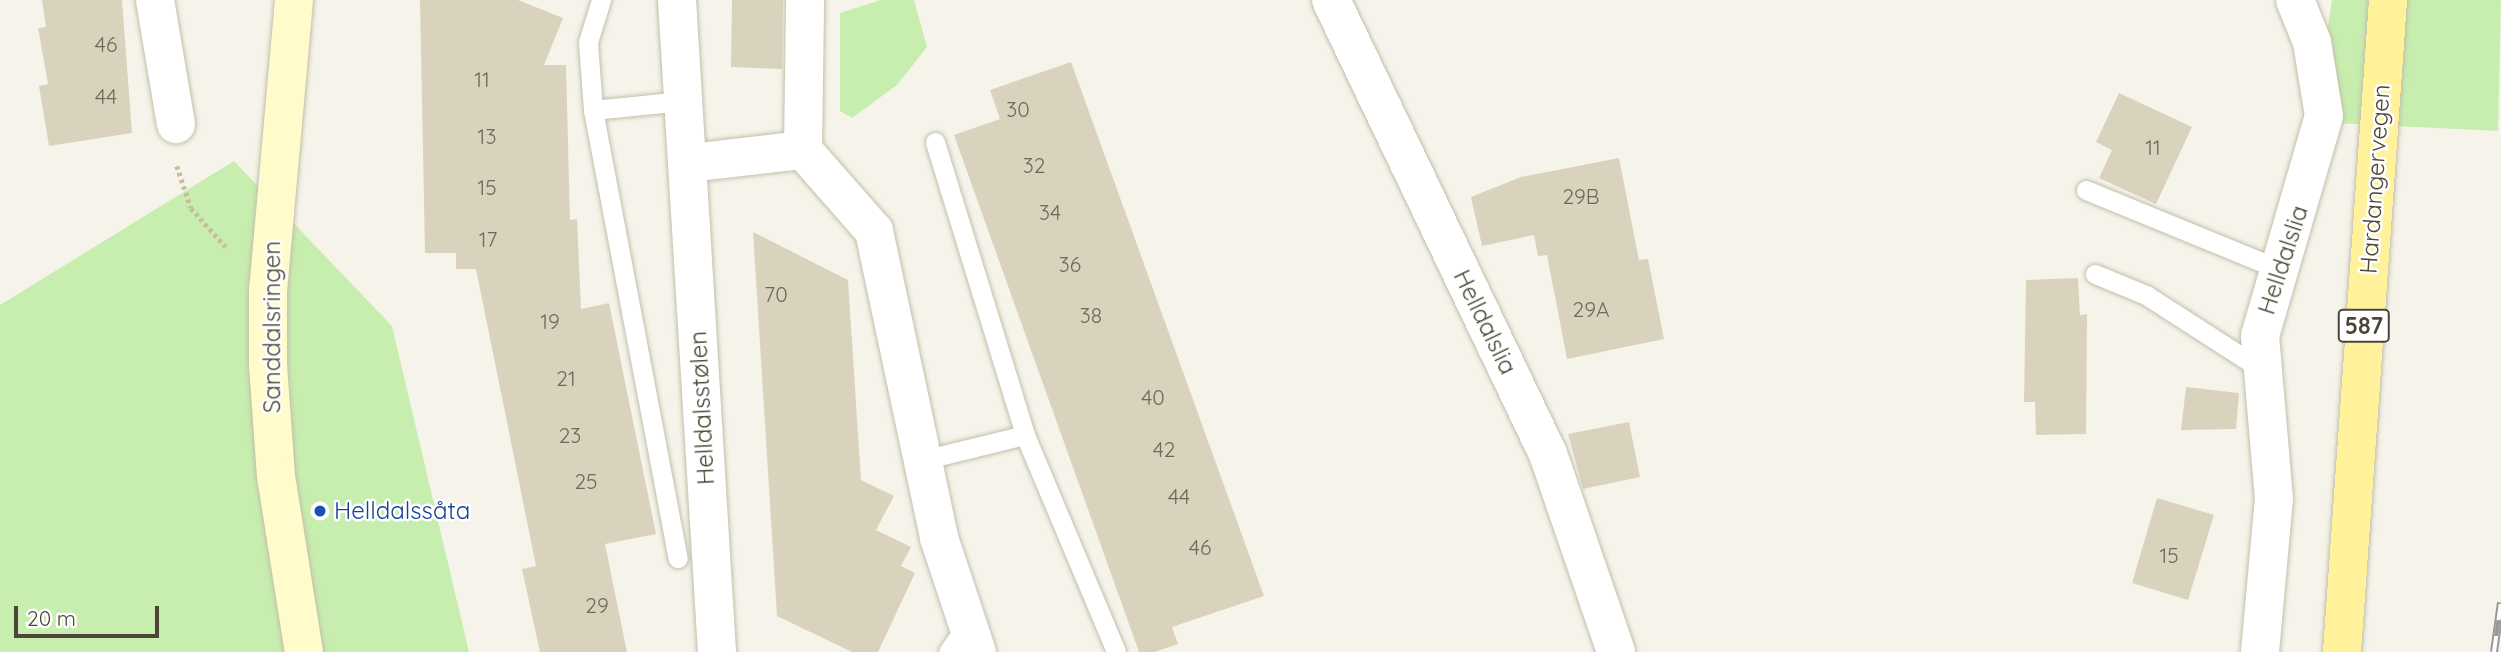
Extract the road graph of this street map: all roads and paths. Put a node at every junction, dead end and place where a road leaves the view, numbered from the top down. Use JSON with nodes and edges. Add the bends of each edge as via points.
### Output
{"nodes":[{"id":1,"x":155,"y":0,"type":"edge"},
{"id":2,"x":294,"y":0,"type":"edge"},
{"id":3,"x":601,"y":0,"type":"edge"},
{"id":4,"x":677,"y":0,"type":"edge"},
{"id":5,"x":805,"y":0,"type":"edge"},
{"id":6,"x":1331,"y":0,"type":"edge"},
{"id":7,"x":2295,"y":0,"type":"edge"},
{"id":8,"x":2388,"y":0,"type":"edge"},
{"id":9,"x":683,"y":101,"type":"junction"},
{"id":10,"x":593,"y":110,"type":"junction"},
{"id":11,"x":176,"y":124,"type":"joint"},
{"id":12,"x":936,"y":142,"type":"dead end"},
{"id":13,"x":803,"y":150,"type":"junction"},
{"id":14,"x":690,"y":163,"type":"junction"},
{"id":15,"x":2086,"y":190,"type":"dead end"},
{"id":16,"x":229,"y":250,"type":"dead end"},
{"id":17,"x":2276,"y":268,"type":"junction"},
{"id":18,"x":2095,"y":274,"type":"dead end"},
{"id":19,"x":2264,"y":371,"type":"junction"},
{"id":20,"x":1025,"y":435,"type":"junction"},
{"id":21,"x":927,"y":459,"type":"junction"},
{"id":22,"x":678,"y":558,"type":"dead end"},
{"id":23,"x":963,"y":644,"type":"edge"},
{"id":24,"x":304,"y":652,"type":"edge"},
{"id":25,"x":717,"y":652,"type":"edge"},
{"id":26,"x":1116,"y":652,"type":"edge"},
{"id":27,"x":1616,"y":652,"type":"edge"},
{"id":28,"x":2260,"y":652,"type":"edge"},
{"id":29,"x":2342,"y":652,"type":"edge"}],
"edges":[{"from":1,"to":11,"type":"street"},
{"from":2,"to":24,"type":"main road","name":"Sanddalsringen","via":[[268,289],[268,365],[277,489]]},
{"from":3,"to":10,"type":"lane","name":"Helldalsstølen","via":[[588,42]]},
{"from":4,"to":9,"type":"street","name":"Helldalsstølen"},
{"from":5,"to":13,"type":"street"},
{"from":6,"to":27,"type":"street","name":"Helldalslia","via":[[1548,454]]},
{"from":7,"to":17,"type":"street","name":"Helldalslia","via":[[2312,42],[2324,116],[2311,177]]},
{"from":8,"to":29,"type":"main road","name":"Hardangervegen","number":"587"},
{"from":9,"to":10,"type":"lane"},
{"from":9,"to":14,"type":"street","name":"Helldalsstølen"},
{"from":10,"to":22,"type":"lane","name":"Helldalsstølen"},
{"from":11,"to":16,"type":"path","via":[[178,172],[191,208]]},
{"from":12,"to":20,"type":"lane"},
{"from":13,"to":14,"type":"street"},
{"from":13,"to":21,"type":"street","via":[[874,231]]},
{"from":14,"to":25,"type":"street","name":"Helldalsstølen"},
{"from":15,"to":17,"type":"lane"},
{"from":17,"to":19,"type":"street","name":"Helldalslia","via":[[2260,337]]},
{"from":18,"to":19,"type":"lane","via":[[2146,295]]},
{"from":19,"to":28,"type":"street","name":"Helldalslia","via":[[2274,499]]},
{"from":20,"to":21,"type":"lane"},
{"from":20,"to":26,"type":"lane"},
{"from":21,"to":23,"type":"street"}]}
